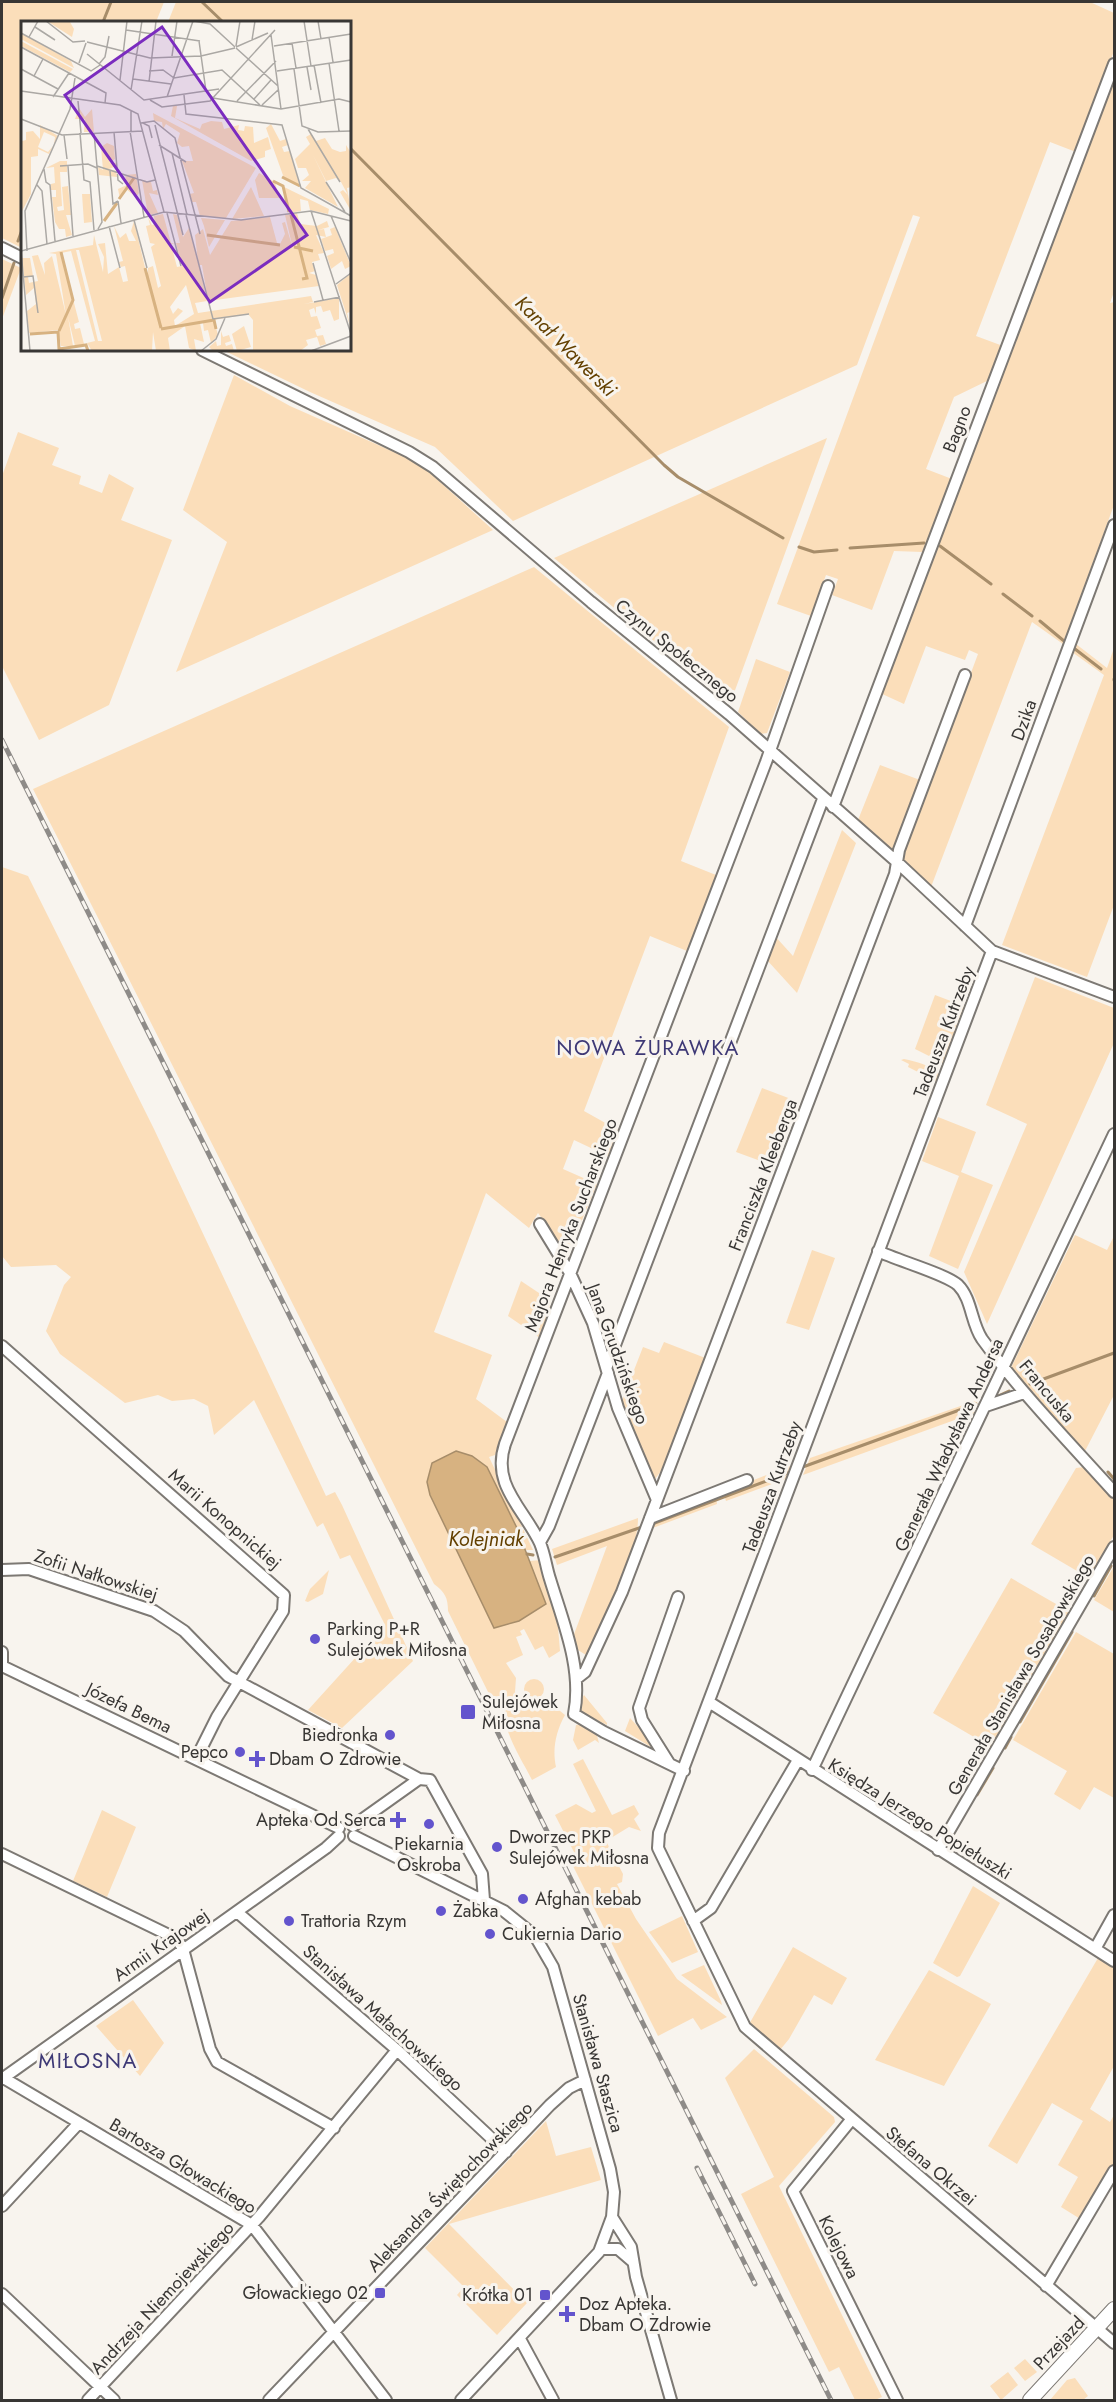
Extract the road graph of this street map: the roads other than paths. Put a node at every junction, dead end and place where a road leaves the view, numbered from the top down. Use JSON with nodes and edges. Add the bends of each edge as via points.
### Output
{"nodes":[{"id":1,"x":1114,"y":64,"type":"edge"},
{"id":2,"x":2,"y":248,"type":"edge"},
{"id":3,"x":21,"y":258,"type":"edge"},
{"id":4,"x":204,"y":351,"type":"edge"},
{"id":5,"x":1114,"y":525,"type":"edge"},
{"id":6,"x":828,"y":586,"type":"dead end"},
{"id":7,"x":965,"y":675,"type":"dead end"},
{"id":8,"x":770,"y":751,"type":"junction"},
{"id":9,"x":823,"y":799,"type":"junction"},
{"id":10,"x":833,"y":807,"type":"junction"},
{"id":11,"x":897,"y":862,"type":"junction"},
{"id":12,"x":965,"y":926,"type":"junction"},
{"id":13,"x":992,"y":951,"type":"junction"},
{"id":14,"x":1114,"y":997,"type":"edge"},
{"id":15,"x":1114,"y":1134,"type":"edge"},
{"id":16,"x":540,"y":1224,"type":"dead end"},
{"id":17,"x":878,"y":1251,"type":"junction"},
{"id":18,"x":570,"y":1273,"type":"junction"},
{"id":19,"x":2,"y":1346,"type":"edge"},
{"id":20,"x":1004,"y":1366,"type":"junction"},
{"id":21,"x":607,"y":1369,"type":"junction"},
{"id":22,"x":1024,"y":1393,"type":"junction"},
{"id":23,"x":986,"y":1406,"type":"junction"},
{"id":24,"x":747,"y":1480,"type":"dead end"},
{"id":25,"x":1114,"y":1492,"type":"edge"},
{"id":26,"x":657,"y":1500,"type":"junction"},
{"id":27,"x":650,"y":1518,"type":"junction"},
{"id":28,"x":540,"y":1542,"type":"junction"},
{"id":29,"x":1114,"y":1547,"type":"edge"},
{"id":30,"x":2,"y":1570,"type":"edge"},
{"id":31,"x":678,"y":1597,"type":"dead end"},
{"id":32,"x":2,"y":1652,"type":"edge"},
{"id":33,"x":2,"y":1666,"type":"edge"},
{"id":34,"x":576,"y":1679,"type":"junction"},
{"id":35,"x":238,"y":1682,"type":"junction"},
{"id":36,"x":710,"y":1702,"type":"junction"},
{"id":37,"x":196,"y":1758,"type":"junction"},
{"id":38,"x":798,"y":1760,"type":"junction"},
{"id":39,"x":669,"y":1764,"type":"junction"},
{"id":40,"x":812,"y":1770,"type":"junction"},
{"id":41,"x":684,"y":1771,"type":"junction"},
{"id":42,"x":419,"y":1779,"type":"junction"},
{"id":43,"x":354,"y":1831,"type":"junction"},
{"id":44,"x":339,"y":1832,"type":"junction"},
{"id":45,"x":938,"y":1850,"type":"junction"},
{"id":46,"x":2,"y":1854,"type":"edge"},
{"id":47,"x":484,"y":1900,"type":"junction"},
{"id":48,"x":237,"y":1912,"type":"junction"},
{"id":49,"x":1114,"y":1915,"type":"edge"},
{"id":50,"x":693,"y":1921,"type":"junction"},
{"id":51,"x":183,"y":1949,"type":"junction"},
{"id":52,"x":1095,"y":1949,"type":"junction"},
{"id":53,"x":1114,"y":1961,"type":"edge"},
{"id":54,"x":745,"y":2027,"type":"joint"},
{"id":55,"x":397,"y":2050,"type":"junction"},
{"id":56,"x":2,"y":2078,"type":"edge"},
{"id":57,"x":585,"y":2080,"type":"junction"},
{"id":58,"x":851,"y":2120,"type":"junction"},
{"id":59,"x":78,"y":2124,"type":"junction"},
{"id":60,"x":334,"y":2128,"type":"junction"},
{"id":61,"x":506,"y":2152,"type":"junction"},
{"id":62,"x":1114,"y":2171,"type":"edge"},
{"id":63,"x":2,"y":2206,"type":"edge"},
{"id":64,"x":612,"y":2217,"type":"junction"},
{"id":65,"x":252,"y":2225,"type":"junction"},
{"id":66,"x":601,"y":2249,"type":"junction"},
{"id":67,"x":632,"y":2261,"type":"junction"},
{"id":68,"x":1046,"y":2286,"type":"junction"},
{"id":69,"x":2,"y":2294,"type":"edge"},
{"id":70,"x":1114,"y":2309,"type":"edge"},
{"id":71,"x":1098,"y":2328,"type":"junction"},
{"id":72,"x":333,"y":2333,"type":"junction"},
{"id":73,"x":520,"y":2338,"type":"junction"},
{"id":74,"x":1114,"y":2343,"type":"edge"},
{"id":75,"x":100,"y":2388,"type":"junction"},
{"id":76,"x":88,"y":2400,"type":"edge"},
{"id":77,"x":114,"y":2400,"type":"edge"},
{"id":78,"x":269,"y":2400,"type":"edge"},
{"id":79,"x":386,"y":2400,"type":"edge"},
{"id":80,"x":461,"y":2400,"type":"edge"},
{"id":81,"x":553,"y":2400,"type":"edge"},
{"id":82,"x":671,"y":2400,"type":"edge"},
{"id":83,"x":897,"y":2400,"type":"edge"},
{"id":84,"x":1030,"y":2400,"type":"edge"}],
"edges":[{"from":1,"to":10,"type":"street","name":"Bagno"},
{"from":2,"to":3,"type":"street"},
{"from":4,"to":8,"type":"street","name":"Czynu Społecznego","via":[[433,467]]},
{"from":5,"to":12,"type":"street","name":"Dzika"},
{"from":6,"to":8,"type":"street","name":"Majora Henryka Sucharskiego"},
{"from":7,"to":11,"type":"street","name":"Franciszka Kleeberga"},
{"from":8,"to":9,"type":"street","name":"Czynu Społecznego"},
{"from":8,"to":18,"type":"street","name":"Majora Henryka Sucharskiego"},
{"from":9,"to":10,"type":"street","name":"Czynu Społecznego"},
{"from":9,"to":21,"type":"street"},
{"from":10,"to":11,"type":"street","name":"Czynu Społecznego"},
{"from":11,"to":12,"type":"street","name":"Czynu Społecznego"},
{"from":11,"to":26,"type":"street","name":"Franciszka Kleeberga"},
{"from":12,"to":13,"type":"street","name":"Czynu Społecznego"},
{"from":13,"to":14,"type":"street","name":"Czynu Społecznego"},
{"from":13,"to":17,"type":"street","name":"Tadeusza Kutrzeby"},
{"from":15,"to":20,"type":"street","name":"Generała Władysława Andersa"},
{"from":16,"to":18,"type":"street","name":"Jana Grudzińskiego"},
{"from":17,"to":20,"type":"street","name":"Francuska","via":[[956,1283],[966,1296],[981,1337]]},
{"from":17,"to":36,"type":"street","name":"Tadeusza Kutrzeby"},
{"from":18,"to":21,"type":"street","name":"Jana Grudzińskiego","via":[[593,1323]]},
{"from":18,"to":28,"type":"street","name":"Majora Henryka Sucharskiego","via":[[499,1465],[509,1491]]},
{"from":19,"to":35,"type":"street","name":"Marii Konopnickiej","via":[[283,1593],[283,1611]]},
{"from":20,"to":22,"type":"street","name":"Francuska"},
{"from":20,"to":23,"type":"street","name":"Generała Władysława Andersa"},
{"from":21,"to":26,"type":"street","name":"Jana Grudzińskiego","via":[[618,1408]]},
{"from":21,"to":28,"type":"street"},
{"from":22,"to":23,"type":"street"},
{"from":22,"to":25,"type":"street","name":"Francuska"},
{"from":23,"to":40,"type":"street","name":"Generała Władysława Andersa"},
{"from":24,"to":27,"type":"street"},
{"from":26,"to":27,"type":"street","name":"Franciszka Kleeberga"},
{"from":27,"to":34,"type":"street","name":"Franciszka Kleeberga","via":[[618,1602],[585,1672]]},
{"from":28,"to":34,"type":"street","name":"Majora Henryka Sucharskiego"},
{"from":29,"to":45,"type":"street","name":"Generała Stanisława Sosabowskiego"},
{"from":30,"to":35,"type":"street","name":"Zofii Nałkowskiej","via":[[29,1569],[146,1606],[176,1624],[218,1669]]},
{"from":31,"to":39,"type":"street","via":[[639,1708],[642,1720]]},
{"from":32,"to":33,"type":"street"},
{"from":33,"to":37,"type":"street","name":"Józefa Bema"},
{"from":34,"to":39,"type":"street","name":"Majora Henryka Sucharskiego","via":[[574,1714]]},
{"from":35,"to":37,"type":"street","name":"Marii Konopnickiej"},
{"from":35,"to":42,"type":"street","name":"Zofii Nałkowskiej"},
{"from":36,"to":38,"type":"street","name":"Księdza Jerzego Popiełuszki"},
{"from":36,"to":41,"type":"street","name":"Tadeusza Kutrzeby"},
{"from":37,"to":44,"type":"street","name":"Józefa Bema"},
{"from":38,"to":40,"type":"street","name":"Księdza Jerzego Popiełuszki"},
{"from":38,"to":50,"type":"street","via":[[711,1908]]},
{"from":39,"to":41,"type":"street"},
{"from":40,"to":45,"type":"street","name":"Księdza Jerzego Popiełuszki"},
{"from":41,"to":50,"type":"street","name":"Tadeusza Kutrzeby","via":[[659,1833],[658,1848]]},
{"from":42,"to":43,"type":"street"},
{"from":42,"to":47,"type":"street","name":"Zofii Nałkowskiej","via":[[432,1781],[444,1802],[482,1874]]},
{"from":43,"to":44,"type":"street","via":[[348,1840]]},
{"from":43,"to":47,"type":"street"},
{"from":44,"to":48,"type":"street","name":"Armii Krajowej","via":[[326,1848]]},
{"from":45,"to":52,"type":"street","name":"Księdza Jerzego Popiełuszki"},
{"from":46,"to":51,"type":"street","via":[[171,1935]]},
{"from":47,"to":57,"type":"street","name":"Stanisława Staszica","via":[[519,1920],[547,1953]]},
{"from":48,"to":51,"type":"street","name":"Armii Krajowej"},
{"from":48,"to":55,"type":"street","name":"Stanisława Małachowskiego"},
{"from":49,"to":52,"type":"street"},
{"from":50,"to":54,"type":"street","name":"Tadeusza Kutrzeby"},
{"from":51,"to":56,"type":"street","name":"Armii Krajowej"},
{"from":51,"to":60,"type":"street","via":[[217,2062]]},
{"from":52,"to":53,"type":"street","name":"Księdza Jerzego Popiełuszki"},
{"from":54,"to":58,"type":"street","name":"Stefana Okrzei"},
{"from":55,"to":60,"type":"street","name":"Andrzeja Niemojewskiego"},
{"from":55,"to":61,"type":"street","name":"Stanisława Małachowskiego"},
{"from":56,"to":59,"type":"street","name":"Bartosza Głowackiego"},
{"from":57,"to":61,"type":"street","name":"Aleksandra Świętochowskiego","via":[[560,2096]]},
{"from":57,"to":64,"type":"street","name":"Stanisława Staszica","via":[[612,2176]]},
{"from":58,"to":68,"type":"street","name":"Stefana Okrzei"},
{"from":58,"to":83,"type":"street","name":"Kolejowa","via":[[793,2191]]},
{"from":59,"to":63,"type":"street"},
{"from":59,"to":65,"type":"street","name":"Bartosza Głowackiego"},
{"from":60,"to":65,"type":"street","name":"Andrzeja Niemojewskiego"},
{"from":61,"to":72,"type":"street","name":"Aleksandra Świętochowskiego"},
{"from":62,"to":68,"type":"street"},
{"from":64,"to":66,"type":"street"},
{"from":64,"to":67,"type":"street","via":[[631,2247]]},
{"from":65,"to":72,"type":"street","name":"Bartosza Głowackiego"},
{"from":65,"to":75,"type":"street","name":"Andrzeja Niemojewskiego"},
{"from":66,"to":67,"type":"street","via":[[618,2249]]},
{"from":66,"to":73,"type":"street"},
{"from":67,"to":82,"type":"street"},
{"from":68,"to":71,"type":"street","name":"Stefana Okrzei"},
{"from":69,"to":75,"type":"street"},
{"from":70,"to":71,"type":"street","name":"Przejazd"},
{"from":71,"to":74,"type":"street","name":"Stefana Okrzei"},
{"from":71,"to":84,"type":"street","name":"Przejazd"},
{"from":72,"to":78,"type":"street","name":"Aleksandra Świętochowskiego"},
{"from":72,"to":79,"type":"street","name":"Bartosza Głowackiego"},
{"from":73,"to":80,"type":"street"},
{"from":73,"to":81,"type":"street"},
{"from":75,"to":76,"type":"street","name":"Andrzeja Niemojewskiego"},
{"from":75,"to":77,"type":"street"}]}
